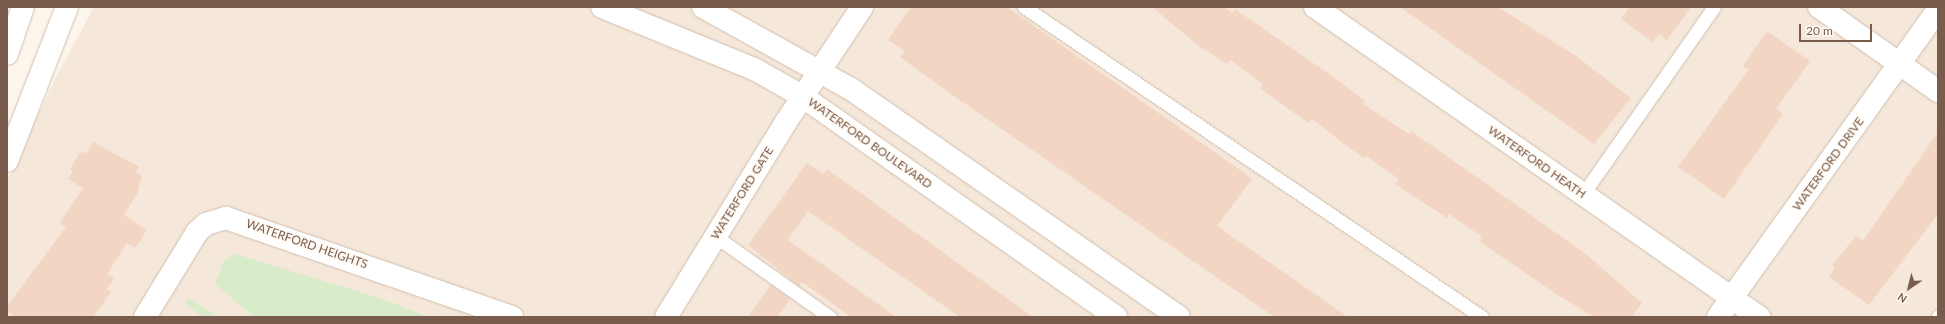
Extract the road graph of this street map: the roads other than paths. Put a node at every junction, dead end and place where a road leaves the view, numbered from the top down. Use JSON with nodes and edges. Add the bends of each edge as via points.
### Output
{"nodes":[{"id":1,"x":23,"y":7,"type":"edge"},
{"id":2,"x":67,"y":7,"type":"edge"},
{"id":3,"x":602,"y":7,"type":"edge"},
{"id":4,"x":703,"y":7,"type":"edge"},
{"id":5,"x":862,"y":7,"type":"edge"},
{"id":6,"x":1024,"y":7,"type":"edge"},
{"id":7,"x":1315,"y":7,"type":"edge"},
{"id":8,"x":1714,"y":7,"type":"edge"},
{"id":9,"x":1819,"y":7,"type":"edge"},
{"id":10,"x":1938,"y":10,"type":"edge"},
{"id":11,"x":7,"y":54,"type":"edge"},
{"id":12,"x":1900,"y":64,"type":"junction"},
{"id":13,"x":819,"y":70,"type":"junction"},
{"id":14,"x":1938,"y":91,"type":"edge"},
{"id":15,"x":802,"y":96,"type":"junction"},
{"id":16,"x":7,"y":161,"type":"edge"},
{"id":17,"x":1583,"y":194,"type":"junction"},
{"id":18,"x":714,"y":236,"type":"junction"},
{"id":19,"x":1732,"y":298,"type":"junction"},
{"id":20,"x":145,"y":317,"type":"edge"},
{"id":21,"x":512,"y":317,"type":"edge"},
{"id":22,"x":666,"y":317,"type":"edge"},
{"id":23,"x":830,"y":317,"type":"edge"},
{"id":24,"x":1116,"y":317,"type":"edge"},
{"id":25,"x":1179,"y":317,"type":"edge"},
{"id":26,"x":1482,"y":317,"type":"edge"},
{"id":27,"x":1718,"y":317,"type":"edge"},
{"id":28,"x":1759,"y":317,"type":"edge"}],
"edges":[{"from":1,"to":11,"type":"street"},
{"from":2,"to":16,"type":"street"},
{"from":3,"to":15,"type":"street","name":"WATERFORD BOULEVARD","via":[[756,70]]},
{"from":4,"to":13,"type":"street"},
{"from":5,"to":13,"type":"street","name":"WATERFORD GATE"},
{"from":6,"to":26,"type":"lane"},
{"from":7,"to":17,"type":"street","name":"WATERFORD HEATH"},
{"from":8,"to":17,"type":"lane"},
{"from":9,"to":12,"type":"street"},
{"from":10,"to":12,"type":"street","name":"WATERFORD DRIVE"},
{"from":12,"to":14,"type":"street"},
{"from":12,"to":19,"type":"street","name":"WATERFORD DRIVE"},
{"from":13,"to":15,"type":"street","name":"WATERFORD GATE"},
{"from":13,"to":25,"type":"street"},
{"from":15,"to":18,"type":"street","name":"WATERFORD GATE"},
{"from":15,"to":24,"type":"street","name":"WATERFORD BOULEVARD"},
{"from":17,"to":19,"type":"street","name":"WATERFORD HEATH"},
{"from":18,"to":22,"type":"street","name":"WATERFORD GATE"},
{"from":18,"to":23,"type":"lane"},
{"from":19,"to":27,"type":"street","name":"WATERFORD DRIVE"},
{"from":19,"to":28,"type":"street","name":"WATERFORD HEATH"},
{"from":20,"to":21,"type":"street","name":"WATERFORD HEIGHTS","via":[[197,232],[206,224],[226,218]]}]}
